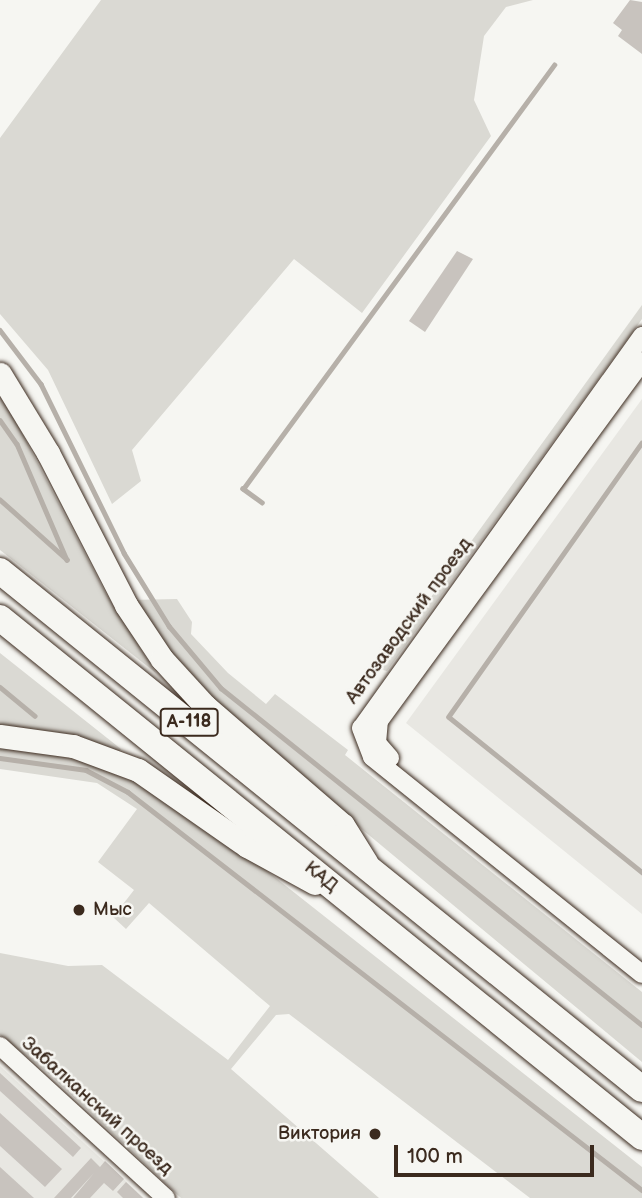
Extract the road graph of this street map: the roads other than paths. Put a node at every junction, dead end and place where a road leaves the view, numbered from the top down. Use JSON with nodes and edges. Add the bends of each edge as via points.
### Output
{"nodes":[{"id":1,"x":642,"y":336,"type":"edge"},
{"id":2,"x":642,"y":361,"type":"edge"},
{"id":3,"x":0,"y":374,"type":"edge"},
{"id":4,"x":0,"y":571,"type":"edge"},
{"id":5,"x":0,"y":618,"type":"edge"},
{"id":6,"x":0,"y":736,"type":"edge"},
{"id":7,"x":375,"y":877,"type":"junction"},
{"id":8,"x":350,"y":901,"type":"junction"},
{"id":9,"x":642,"y":959,"type":"edge"},
{"id":10,"x":642,"y":974,"type":"edge"},
{"id":11,"x":0,"y":1046,"type":"edge"},
{"id":12,"x":642,"y":1089,"type":"edge"},
{"id":13,"x":642,"y":1136,"type":"edge"},
{"id":14,"x":166,"y":1198,"type":"edge"}],
"edges":[{"from":1,"to":10,"type":"street","name":"Автозаводский проезд","via":[[361,729],[372,757]]},
{"from":2,"to":9,"type":"street","name":"Автозаводский проезд","via":[[379,721],[375,735],[395,762]]},
{"from":3,"to":7,"type":"main road","via":[[48,453],[126,605],[162,659],[205,706],[343,825]]},
{"from":4,"to":7,"type":"highway","name":"КАД","number":"А-118"},
{"from":5,"to":8,"type":"highway","name":"КАД","number":"А-118"},
{"from":6,"to":8,"type":"main road","via":[[72,746],[138,771],[247,846]]},
{"from":7,"to":12,"type":"highway","name":"КАД","number":"А-118"},
{"from":8,"to":13,"type":"highway","name":"КАД","number":"А-118"},
{"from":11,"to":14,"type":"street","name":"Забалканский проезд"}]}
